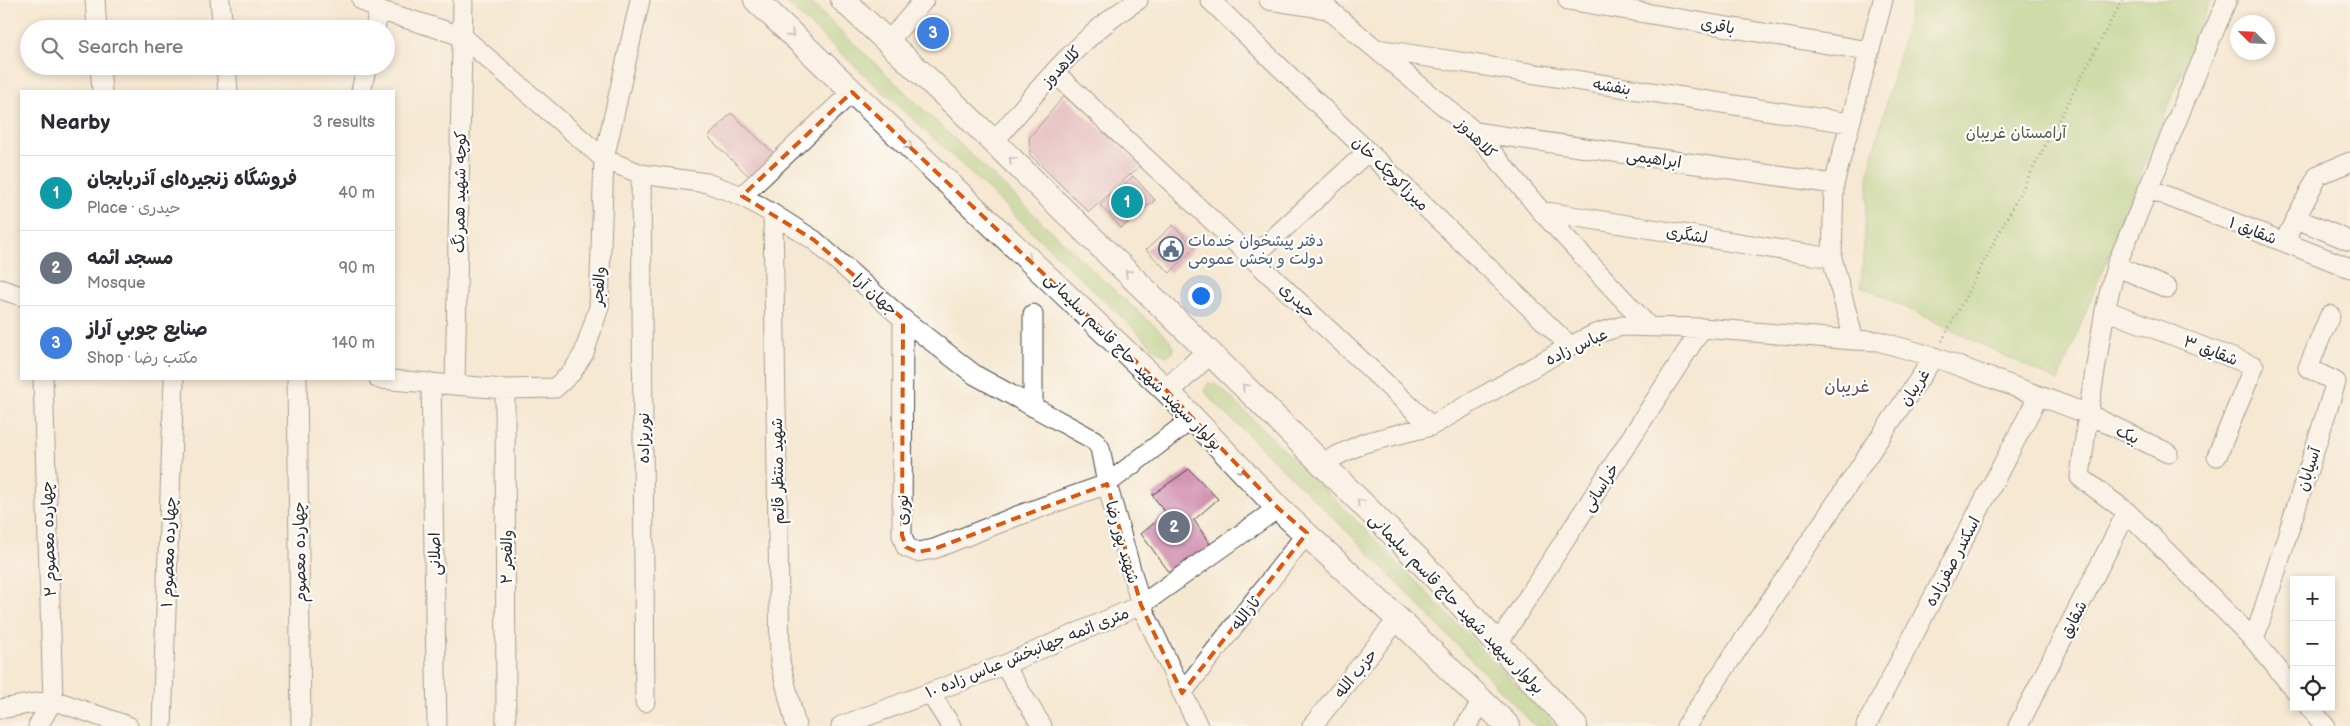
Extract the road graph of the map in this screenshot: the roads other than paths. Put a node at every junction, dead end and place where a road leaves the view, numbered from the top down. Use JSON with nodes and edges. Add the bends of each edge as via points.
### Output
{"nodes":[{"id":1,"x":95,"y":0,"type":"edge"},
{"id":2,"x":220,"y":0,"type":"edge"},
{"id":3,"x":362,"y":0,"type":"edge"},
{"id":4,"x":463,"y":0,"type":"edge"},
{"id":5,"x":640,"y":0,"type":"edge"},
{"id":6,"x":756,"y":0,"type":"edge"},
{"id":7,"x":843,"y":0,"type":"edge"},
{"id":8,"x":924,"y":0,"type":"edge"},
{"id":9,"x":1138,"y":0,"type":"edge"},
{"id":10,"x":1210,"y":0,"type":"edge"},
{"id":11,"x":1270,"y":0,"type":"edge"},
{"id":12,"x":1568,"y":0,"type":"edge"},
{"id":13,"x":1883,"y":0,"type":"edge"},
{"id":14,"x":2227,"y":0,"type":"edge"},
{"id":15,"x":1331,"y":4,"type":"edge"},
{"id":16,"x":380,"y":10,"type":"junction"},
{"id":17,"x":96,"y":20,"type":"edge"},
{"id":18,"x":222,"y":20,"type":"edge"},
{"id":19,"x":377,"y":20,"type":"edge"},
{"id":20,"x":462,"y":36,"type":"junction"},
{"id":21,"x":888,"y":42,"type":"junction"},
{"id":22,"x":1376,"y":49,"type":"junction"},
{"id":23,"x":1869,"y":51,"type":"junction"},
{"id":24,"x":1054,"y":72,"type":"junction"},
{"id":25,"x":101,"y":75,"type":"edge"},
{"id":26,"x":227,"y":75,"type":"edge"},
{"id":27,"x":365,"y":75,"type":"edge"},
{"id":28,"x":102,"y":90,"type":"edge"},
{"id":29,"x":228,"y":90,"type":"edge"},
{"id":30,"x":361,"y":90,"type":"edge"},
{"id":31,"x":852,"y":92,"type":"junction"},
{"id":32,"x":1848,"y":122,"type":"junction"},
{"id":33,"x":1475,"y":132,"type":"junction"},
{"id":34,"x":994,"y":142,"type":"junction"},
{"id":35,"x":1368,"y":151,"type":"junction"},
{"id":36,"x":604,"y":159,"type":"junction"},
{"id":37,"x":2350,"y":162,"type":"edge"},
{"id":38,"x":641,"y":174,"type":"junction"},
{"id":39,"x":1834,"y":184,"type":"junction"},
{"id":40,"x":2149,"y":189,"type":"junction"},
{"id":41,"x":742,"y":196,"type":"junction"},
{"id":42,"x":1542,"y":210,"type":"junction"},
{"id":43,"x":773,"y":214,"type":"junction"},
{"id":44,"x":2297,"y":219,"type":"junction"},
{"id":45,"x":2284,"y":242,"type":"junction"},
{"id":46,"x":2350,"y":242,"type":"edge"},
{"id":47,"x":1253,"y":257,"type":"junction"},
{"id":48,"x":1832,"y":258,"type":"junction"},
{"id":49,"x":2116,"y":266,"type":"junction"},
{"id":50,"x":2350,"y":268,"type":"edge"},
{"id":51,"x":1,"y":285,"type":"edge"},
{"id":52,"x":2167,"y":288,"type":"dead end"},
{"id":53,"x":20,"y":295,"type":"edge"},
{"id":54,"x":2105,"y":310,"type":"junction"},
{"id":55,"x":1033,"y":314,"type":"dead end"},
{"id":56,"x":2330,"y":315,"type":"dead end"},
{"id":57,"x":903,"y":318,"type":"junction"},
{"id":58,"x":1649,"y":327,"type":"junction"},
{"id":59,"x":1702,"y":328,"type":"junction"},
{"id":60,"x":1854,"y":340,"type":"junction"},
{"id":61,"x":1570,"y":346,"type":"junction"},
{"id":62,"x":1209,"y":352,"type":"junction"},
{"id":63,"x":1934,"y":357,"type":"junction"},
{"id":64,"x":43,"y":380,"type":"edge"},
{"id":65,"x":174,"y":380,"type":"edge"},
{"id":66,"x":297,"y":380,"type":"edge"},
{"id":67,"x":392,"y":380,"type":"edge"},
{"id":68,"x":431,"y":383,"type":"junction"},
{"id":69,"x":455,"y":385,"type":"junction"},
{"id":70,"x":505,"y":388,"type":"junction"},
{"id":71,"x":1167,"y":391,"type":"junction"},
{"id":72,"x":2038,"y":397,"type":"junction"},
{"id":73,"x":1034,"y":407,"type":"junction"},
{"id":74,"x":2088,"y":414,"type":"junction"},
{"id":75,"x":1193,"y":418,"type":"junction"},
{"id":76,"x":1431,"y":426,"type":"junction"},
{"id":77,"x":2168,"y":454,"type":"dead end"},
{"id":78,"x":2217,"y":456,"type":"dead end"},
{"id":79,"x":1321,"y":463,"type":"junction"},
{"id":80,"x":1107,"y":484,"type":"junction"},
{"id":81,"x":1278,"y":508,"type":"junction"},
{"id":82,"x":2127,"y":512,"type":"junction"},
{"id":83,"x":1307,"y":533,"type":"junction"},
{"id":84,"x":1141,"y":605,"type":"junction"},
{"id":85,"x":1398,"y":619,"type":"junction"},
{"id":86,"x":2254,"y":640,"type":"junction"},
{"id":87,"x":1497,"y":645,"type":"junction"},
{"id":88,"x":1004,"y":665,"type":"junction"},
{"id":89,"x":2290,"y":684,"type":"edge"},
{"id":90,"x":930,"y":693,"type":"junction"},
{"id":91,"x":1182,"y":693,"type":"junction"},
{"id":92,"x":53,"y":700,"type":"junction"},
{"id":93,"x":1483,"y":701,"type":"junction"},
{"id":94,"x":645,"y":702,"type":"dead end"},
{"id":95,"x":0,"y":709,"type":"edge"},
{"id":96,"x":850,"y":724,"type":"edge"},
{"id":97,"x":38,"y":726,"type":"edge"},
{"id":98,"x":128,"y":726,"type":"edge"},
{"id":99,"x":162,"y":726,"type":"edge"},
{"id":100,"x":301,"y":726,"type":"edge"},
{"id":101,"x":437,"y":726,"type":"edge"},
{"id":102,"x":506,"y":726,"type":"edge"},
{"id":103,"x":796,"y":726,"type":"edge"},
{"id":104,"x":951,"y":726,"type":"edge"},
{"id":105,"x":1042,"y":726,"type":"edge"},
{"id":106,"x":1198,"y":726,"type":"edge"},
{"id":107,"x":1312,"y":726,"type":"edge"},
{"id":108,"x":1466,"y":726,"type":"edge"},
{"id":109,"x":1508,"y":726,"type":"edge"},
{"id":110,"x":1576,"y":726,"type":"edge"},
{"id":111,"x":1686,"y":726,"type":"edge"},
{"id":112,"x":1866,"y":726,"type":"edge"},
{"id":113,"x":2018,"y":726,"type":"edge"}],
"edges":[{"from":1,"to":17,"type":"street"},
{"from":2,"to":18,"type":"street"},
{"from":3,"to":16,"type":"street"},
{"from":4,"to":20,"type":"street","name":"کوچه شهید همرنگ"},
{"from":5,"to":36,"type":"street","name":"والفجر"},
{"from":6,"to":31,"type":"main road","name":"بولوار سپهبد شهید حاج قاسم سلیمانی","one_way":true},
{"from":7,"to":21,"type":"main road","name":"بولوار سپهبد شهید حاج قاسم سلیمانی"},
{"from":8,"to":21,"type":"street"},
{"from":9,"to":24,"type":"street","name":"کلاهدوز","via":[[1113,16]]},
{"from":10,"to":35,"type":"street","name":"میرزاکوچک خان"},
{"from":11,"to":15,"type":"street","name":"کلاهدوز"},
{"from":12,"to":23,"type":"street","name":"باقری"},
{"from":13,"to":23,"type":"street"},
{"from":14,"to":40,"type":"street"},
{"from":15,"to":22,"type":"street","name":"کلاهدوز"},
{"from":16,"to":19,"type":"street"},
{"from":16,"to":20,"type":"street"},
{"from":20,"to":36,"type":"street","name":"جهان آرا"},
{"from":20,"to":69,"type":"street","name":"کوچه شهید همرنگ"},
{"from":21,"to":34,"type":"main road","name":"بولوار سپهبد شهید حاج قاسم سلیمانی"},
{"from":22,"to":32,"type":"street","name":"بنفشه"},
{"from":22,"to":33,"type":"street","name":"کلاهدوز"},
{"from":23,"to":32,"type":"street"},
{"from":24,"to":34,"type":"street","name":"کلاهدوز"},
{"from":24,"to":47,"type":"street","name":"حیدری"},
{"from":25,"to":28,"type":"street"},
{"from":26,"to":29,"type":"street"},
{"from":27,"to":30,"type":"street"},
{"from":31,"to":41,"type":"street"},
{"from":31,"to":71,"type":"main road","name":"بولوار سپهبد شهید حاج قاسم سلیمانی","one_way":true},
{"from":32,"to":39,"type":"street"},
{"from":33,"to":39,"type":"street","name":"ابراهیمی"},
{"from":33,"to":42,"type":"street","name":"کلاهدوز"},
{"from":62,"to":34,"type":"main road","name":"بولوار سپهبد شهید حاج قاسم سلیمانی","one_way":true},
{"from":35,"to":47,"type":"street"},
{"from":35,"to":61,"type":"street","name":"میرزاکوچک خان"},
{"from":36,"to":38,"type":"street","name":"جهان آرا"},
{"from":36,"to":70,"type":"street","name":"والفجر","via":[[599,307],[584,353],[572,372],[554,388]]},
{"from":37,"to":44,"type":"street","name":"شقایق ۱","via":[[2318,175]]},
{"from":38,"to":41,"type":"street","name":"جهان آرا","via":[[707,183]]},
{"from":38,"to":94,"type":"street","name":"نوریزاده"},
{"from":39,"to":48,"type":"street"},
{"from":40,"to":45,"type":"street","name":"شقایق ۱"},
{"from":40,"to":49,"type":"street"},
{"from":41,"to":43,"type":"street","name":"جهان آرا"},
{"from":42,"to":48,"type":"street","name":"لشگری"},
{"from":42,"to":58,"type":"street","name":"کلاهدوز"},
{"from":43,"to":57,"type":"street","name":"جهان آرا","via":[[814,240]]},
{"from":43,"to":103,"type":"street","name":"شهید منتظر قائم","via":[[780,662]]},
{"from":44,"to":45,"type":"street","name":"شقایق ۱"},
{"from":44,"to":46,"type":"street"},
{"from":45,"to":50,"type":"street"},
{"from":47,"to":76,"type":"street","name":"حیدری"},
{"from":48,"to":60,"type":"street"},
{"from":49,"to":52,"type":"street"},
{"from":49,"to":54,"type":"street"},
{"from":51,"to":53,"type":"street"},
{"from":54,"to":74,"type":"street"},
{"from":54,"to":78,"type":"street","name":"شقایق ۳","via":[[2254,366]]},
{"from":55,"to":73,"type":"street"},
{"from":56,"to":86,"type":"street","name":"آسیابان","via":[[2308,368],[2336,382]]},
{"from":57,"to":73,"type":"street","name":"جهان آرا","via":[[975,375]]},
{"from":57,"to":80,"type":"street","name":"نوری","via":[[902,535],[906,547],[917,552],[934,549]]},
{"from":58,"to":59,"type":"street","name":"عباس زاده"},
{"from":58,"to":61,"type":"street","name":"عباس زاده","via":[[1622,326]]},
{"from":59,"to":60,"type":"street","name":"عباس زاده"},
{"from":59,"to":87,"type":"street","name":"خراسانی"},
{"from":60,"to":63,"type":"street","name":"غریبان","via":[[1878,341]]},
{"from":61,"to":76,"type":"street","name":"عباس زاده"},
{"from":62,"to":71,"type":"main road"},
{"from":79,"to":62,"type":"main road","name":"بولوار سپهبد شهید حاج قاسم سلیمانی","one_way":true},
{"from":63,"to":72,"type":"street","name":"بیک"},
{"from":63,"to":111,"type":"street","name":"غریبان"},
{"from":64,"to":92,"type":"street","name":"چهارده معصوم ۲"},
{"from":65,"to":99,"type":"street","name":"چهارده معصوم ۱"},
{"from":66,"to":100,"type":"street","name":"چهارده معصوم"},
{"from":67,"to":68,"type":"street","name":"والفجر"},
{"from":68,"to":69,"type":"street","name":"والفجر"},
{"from":68,"to":101,"type":"street","name":"اصلانی"},
{"from":69,"to":70,"type":"street","name":"والفجر"},
{"from":70,"to":102,"type":"street","name":"والفجر ۲"},
{"from":71,"to":75,"type":"main road","name":"بولوار سپهبد شهید حاج قاسم سلیمانی"},
{"from":72,"to":74,"type":"street","name":"بیک"},
{"from":72,"to":112,"type":"street","name":"اسکندر صفرزاده"},
{"from":73,"to":80,"type":"street","name":"جهان آرا","via":[[1094,440],[1100,448]]},
{"from":74,"to":77,"type":"street","name":"بیک"},
{"from":74,"to":82,"type":"street","via":[[2080,477]]},
{"from":75,"to":80,"type":"street","name":"شهید پور رضا"},
{"from":75,"to":81,"type":"main road","name":"بولوار سپهبد شهید حاج قاسم سلیمانی","one_way":true},
{"from":76,"to":79,"type":"street","name":"عباس زاده","via":[[1364,443]]},
{"from":87,"to":79,"type":"main road","name":"بولوار سپهبد شهید حاج قاسم سلیمانی","one_way":true,"via":[[1419,560]]},
{"from":80,"to":84,"type":"street","name":"شهید پور رضا"},
{"from":81,"to":83,"type":"main road","name":"بولوار سپهبد شهید حاج قاسم سلیمانی"},
{"from":81,"to":84,"type":"street","name":"۱۰ متری ائمه جهانبخش عباس زاده"},
{"from":82,"to":86,"type":"street"},
{"from":82,"to":113,"type":"street","name":"شقایق"},
{"from":83,"to":85,"type":"main road","name":"بولوار سپهبد شهید حاج قاسم سلیمانی"},
{"from":83,"to":91,"type":"street","name":"ثارالله"},
{"from":84,"to":88,"type":"street","name":"۱۰ متری ائمه جهانبخش عباس زاده"},
{"from":84,"to":91,"type":"street","name":"شهید پور رضا"},
{"from":85,"to":93,"type":"main road","name":"بولوار سپهبد شهید حاج قاسم سلیمانی"},
{"from":85,"to":107,"type":"street","name":"حزب الله"},
{"from":86,"to":89,"type":"street"},
{"from":87,"to":110,"type":"main road","name":"بولوار سپهبد شهید حاج قاسم سلیمانی"},
{"from":88,"to":90,"type":"street","name":"۱۰ متری ائمه جهانبخش عباس زاده"},
{"from":88,"to":105,"type":"street"},
{"from":90,"to":96,"type":"street","name":"۱۰ متری ائمه جهانبخش عباس زاده"},
{"from":90,"to":104,"type":"street"},
{"from":91,"to":106,"type":"street","name":"شهید پور رضا"},
{"from":92,"to":95,"type":"street"},
{"from":92,"to":97,"type":"street"},
{"from":92,"to":98,"type":"street"},
{"from":93,"to":108,"type":"street"},
{"from":93,"to":109,"type":"main road","name":"بولوار سپهبد شهید حاج قاسم سلیمانی"}]}
